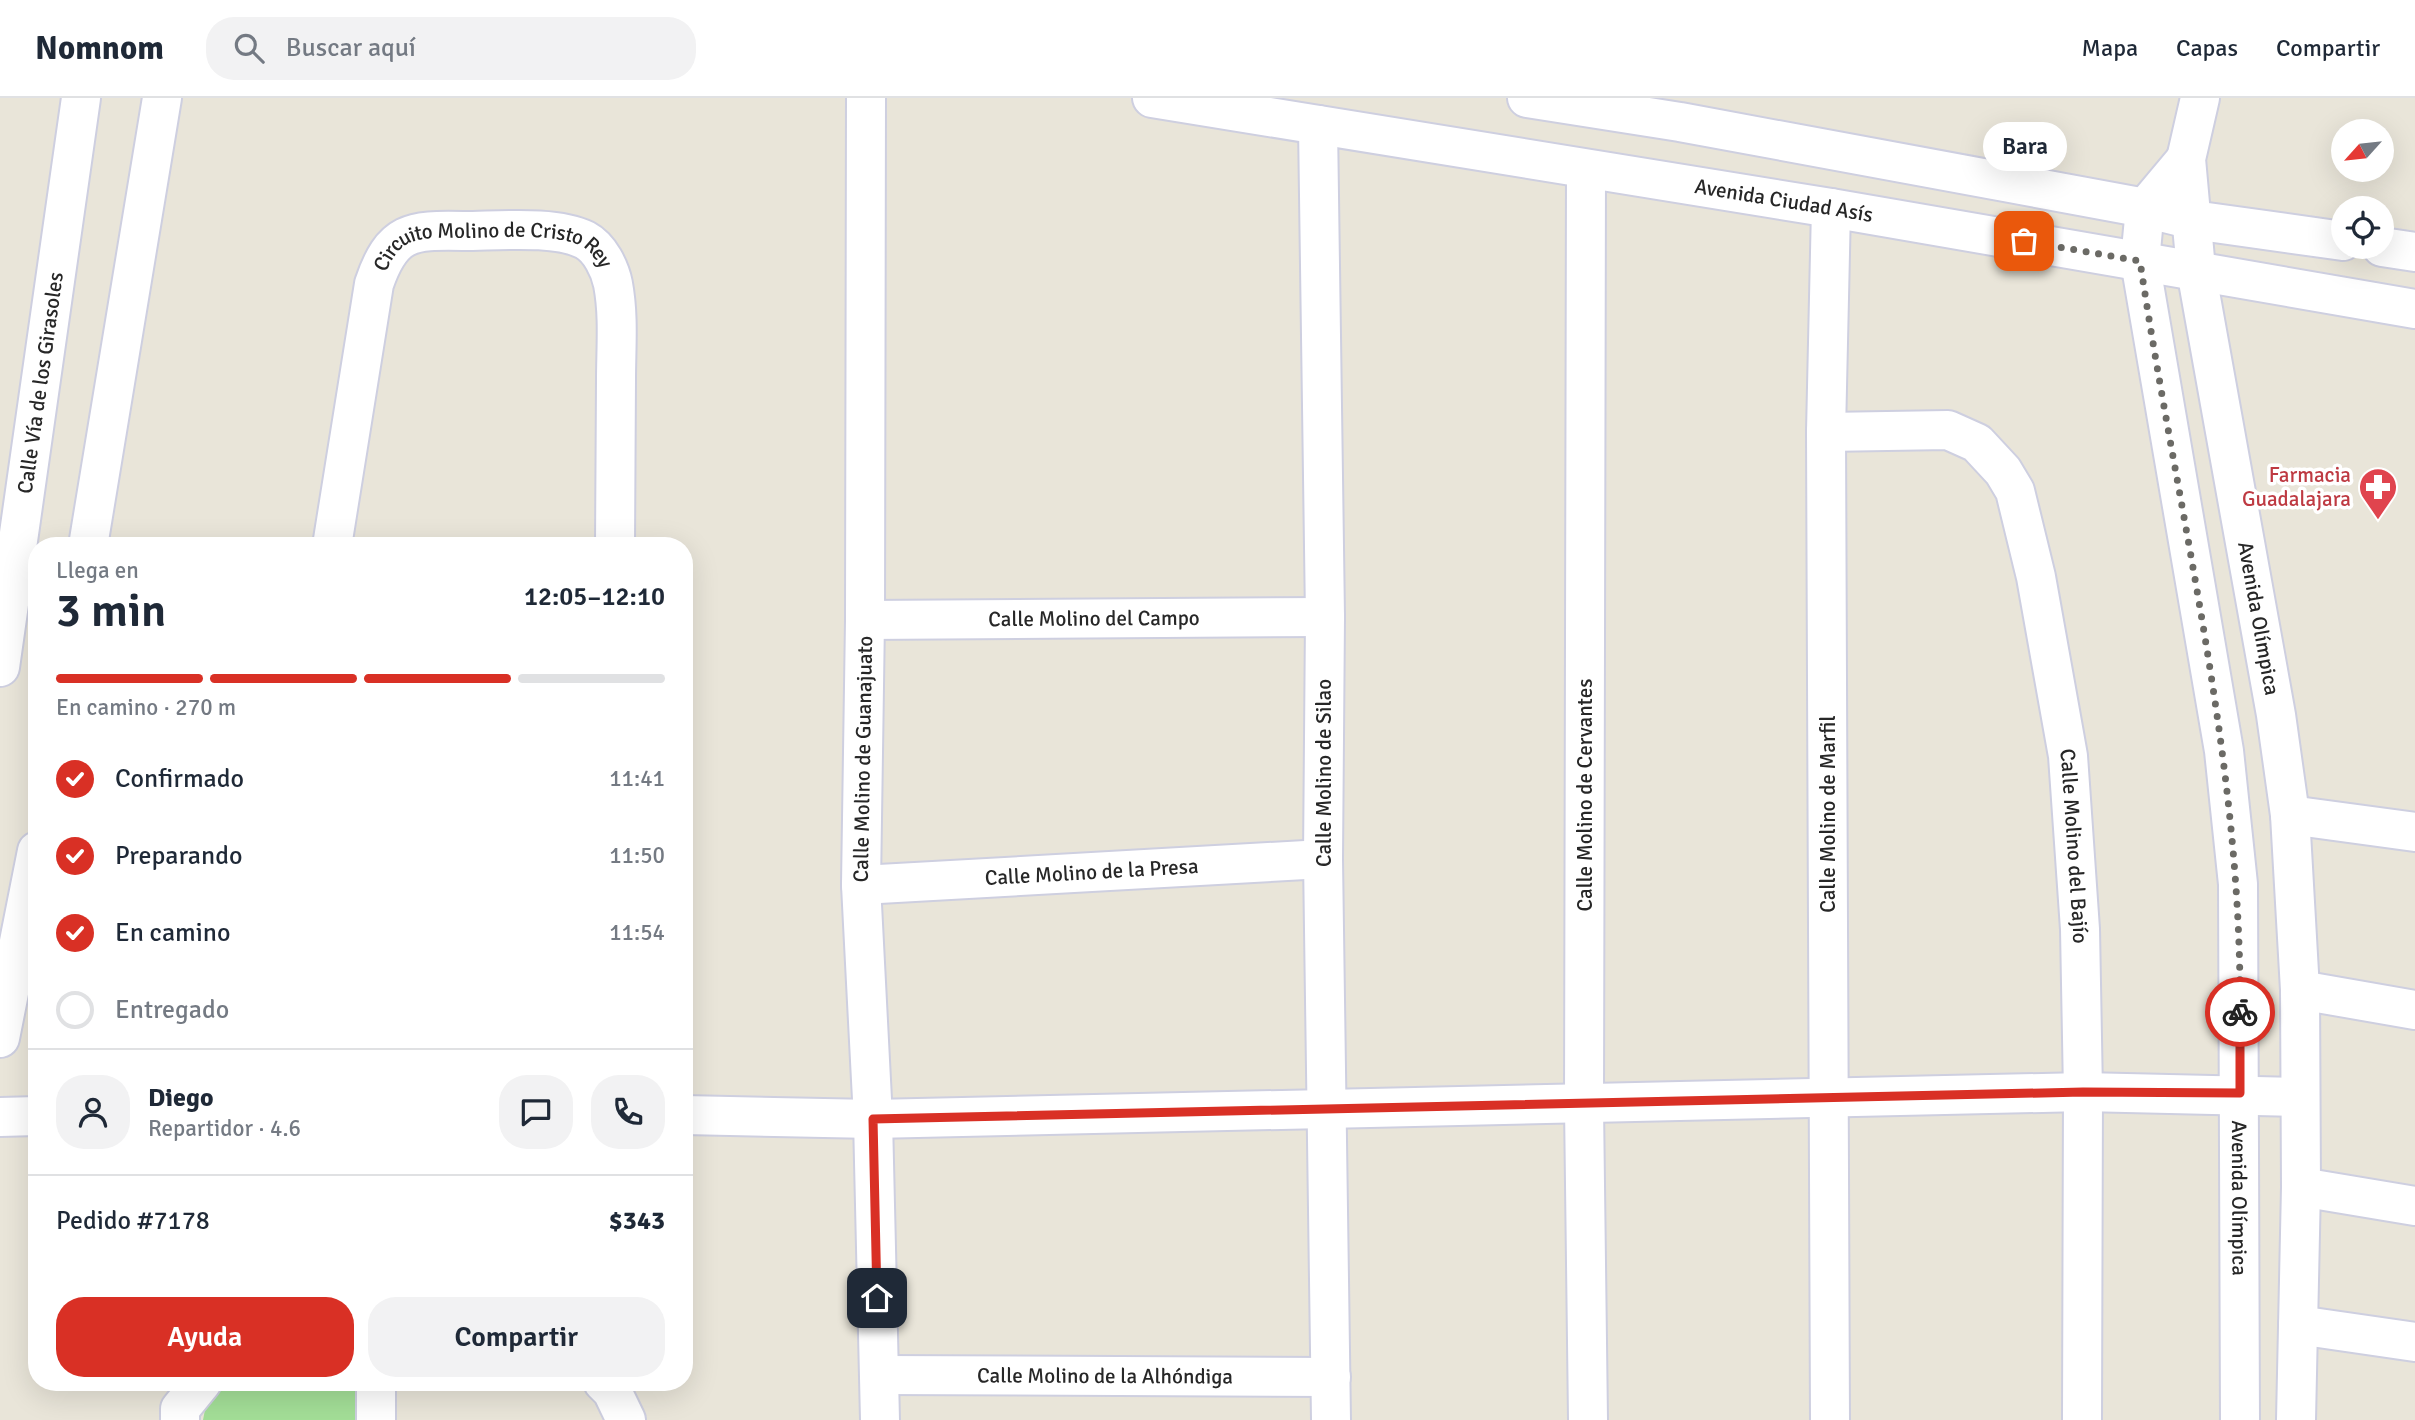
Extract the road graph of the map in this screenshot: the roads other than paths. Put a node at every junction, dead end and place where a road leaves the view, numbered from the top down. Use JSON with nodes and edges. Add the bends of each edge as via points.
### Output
{"nodes":[{"id":1,"x":81,"y":98,"type":"edge"},
{"id":2,"x":162,"y":98,"type":"edge"},
{"id":3,"x":866,"y":98,"type":"edge"},
{"id":4,"x":1152,"y":98,"type":"edge"},
{"id":5,"x":1527,"y":98,"type":"edge"},
{"id":6,"x":2200,"y":98,"type":"edge"},
{"id":7,"x":1318,"y":125,"type":"junction"},
{"id":8,"x":2186,"y":159,"type":"junction"},
{"id":9,"x":1586,"y":171,"type":"junction"},
{"id":10,"x":1831,"y":208,"type":"junction"},
{"id":11,"x":2145,"y":208,"type":"junction"},
{"id":12,"x":2193,"y":220,"type":"junction"},
{"id":13,"x":2331,"y":239,"type":"edge"},
{"id":14,"x":2394,"y":249,"type":"edge"},
{"id":15,"x":2415,"y":252,"type":"edge"},
{"id":16,"x":2140,"y":261,"type":"junction"},
{"id":17,"x":2196,"y":270,"type":"junction"},
{"id":18,"x":2415,"y":309,"type":"edge"},
{"id":19,"x":1826,"y":432,"type":"junction"},
{"id":20,"x":89,"y":537,"type":"edge"},
{"id":21,"x":333,"y":537,"type":"edge"},
{"id":22,"x":615,"y":537,"type":"edge"},
{"id":23,"x":1325,"y":617,"type":"junction"},
{"id":24,"x":865,"y":620,"type":"junction"},
{"id":25,"x":0,"y":667,"type":"edge"},
{"id":26,"x":2290,"y":815,"type":"junction"},
{"id":27,"x":2415,"y":832,"type":"edge"},
{"id":28,"x":1323,"y":859,"type":"junction"},
{"id":29,"x":861,"y":885,"type":"junction"},
{"id":30,"x":28,"y":896,"type":"edge"},
{"id":31,"x":2300,"y":990,"type":"junction"},
{"id":32,"x":2415,"y":1010,"type":"edge"},
{"id":33,"x":0,"y":1038,"type":"edge"},
{"id":34,"x":2083,"y":1092,"type":"junction"},
{"id":35,"x":2240,"y":1093,"type":"junction"},
{"id":36,"x":1829,"y":1097,"type":"junction"},
{"id":37,"x":2300,"y":1097,"type":"junction"},
{"id":38,"x":1584,"y":1105,"type":"junction"},
{"id":39,"x":1328,"y":1108,"type":"junction"},
{"id":40,"x":693,"y":1115,"type":"edge"},
{"id":41,"x":28,"y":1116,"type":"edge"},
{"id":42,"x":0,"y":1117,"type":"edge"},
{"id":43,"x":873,"y":1119,"type":"junction"},
{"id":44,"x":2301,"y":1187,"type":"junction"},
{"id":45,"x":2415,"y":1206,"type":"edge"},
{"id":46,"x":2298,"y":1325,"type":"junction"},
{"id":47,"x":2415,"y":1342,"type":"edge"},
{"id":48,"x":879,"y":1375,"type":"junction"},
{"id":49,"x":1331,"y":1377,"type":"junction"},
{"id":50,"x":195,"y":1391,"type":"edge"},
{"id":51,"x":376,"y":1391,"type":"edge"},
{"id":52,"x":612,"y":1391,"type":"edge"},
{"id":53,"x":180,"y":1420,"type":"edge"},
{"id":54,"x":376,"y":1420,"type":"edge"},
{"id":55,"x":626,"y":1420,"type":"edge"},
{"id":56,"x":880,"y":1420,"type":"edge"},
{"id":57,"x":1331,"y":1420,"type":"edge"},
{"id":58,"x":1588,"y":1420,"type":"edge"},
{"id":59,"x":1830,"y":1420,"type":"edge"},
{"id":60,"x":2082,"y":1420,"type":"edge"},
{"id":61,"x":2240,"y":1420,"type":"edge"},
{"id":62,"x":2296,"y":1420,"type":"edge"}],
"edges":[{"from":1,"to":25,"type":"street","name":"Calle Vía de los Girasoles"},
{"from":2,"to":20,"type":"street"},
{"from":3,"to":24,"type":"street","name":"Calle Molino de Guanajuato"},
{"from":4,"to":7,"type":"street","name":"Avenida Ciudad Asís"},
{"from":5,"to":11,"type":"street"},
{"from":6,"to":8,"type":"street","name":"Avenida Olímpica"},
{"from":7,"to":9,"type":"street","name":"Avenida Ciudad Asís"},
{"from":7,"to":23,"type":"street","name":"Calle Molino de Silao"},
{"from":8,"to":11,"type":"street","name":"Avenida Olímpica"},
{"from":8,"to":12,"type":"street","name":"Avenida Olímpica"},
{"from":9,"to":10,"type":"street","name":"Avenida Ciudad Asís"},
{"from":9,"to":38,"type":"street","name":"Calle Molino de Cervantes"},
{"from":10,"to":16,"type":"street","name":"Avenida Ciudad Asís"},
{"from":10,"to":19,"type":"street","name":"Calle Molino de Marfil"},
{"from":11,"to":12,"type":"street"},
{"from":11,"to":16,"type":"street","name":"Avenida Olímpica"},
{"from":12,"to":13,"type":"street"},
{"from":12,"to":17,"type":"street","name":"Avenida Olímpica"},
{"from":14,"to":15,"type":"street"},
{"from":16,"to":17,"type":"street","name":"Avenida Ciudad Asís"},
{"from":16,"to":35,"type":"street","name":"Avenida Olímpica","via":[[2224,751],[2238,884]]},
{"from":17,"to":18,"type":"street","name":"Avenida Ciudad Asís"},
{"from":17,"to":26,"type":"street","name":"Avenida Olímpica"},
{"from":19,"to":34,"type":"street","name":"Calle Molino del Bajío","via":[[1948,430],[1977,443],[2015,491],[2036,577],[2068,756],[2080,929]]},
{"from":19,"to":36,"type":"street","name":"Calle Molino de Marfil"},
{"from":21,"to":22,"type":"street","name":"Circuito Molino de Cristo Rey","via":[[374,284],[393,244],[415,233],[436,230],[549,232],[586,241],[602,256],[613,282],[617,322]]},
{"from":23,"to":24,"type":"street","name":"Calle Molino del Campo"},
{"from":23,"to":28,"type":"street","name":"Calle Molino de Silao"},
{"from":24,"to":29,"type":"street","name":"Calle Molino de Guanajuato"},
{"from":26,"to":27,"type":"street"},
{"from":26,"to":31,"type":"street","name":"Avenida Olímpica"},
{"from":28,"to":29,"type":"street","name":"Calle Molino de la Presa"},
{"from":28,"to":39,"type":"street","name":"Calle Molino de Silao"},
{"from":29,"to":43,"type":"street","name":"Calle Molino de Guanajuato"},
{"from":30,"to":33,"type":"street"},
{"from":31,"to":32,"type":"street"},
{"from":31,"to":37,"type":"street","name":"Avenida Olímpica"},
{"from":34,"to":35,"type":"street"},
{"from":34,"to":36,"type":"street"},
{"from":34,"to":60,"type":"street","name":"Calle Molino del Bajío"},
{"from":35,"to":37,"type":"street"},
{"from":35,"to":61,"type":"street","name":"Avenida Olímpica"},
{"from":36,"to":38,"type":"street"},
{"from":36,"to":59,"type":"street","name":"Calle Molino de Marfil"},
{"from":37,"to":44,"type":"street","name":"Avenida Olímpica"},
{"from":38,"to":39,"type":"street"},
{"from":38,"to":58,"type":"street","name":"Calle Molino de Cervantes"},
{"from":39,"to":43,"type":"street"},
{"from":39,"to":49,"type":"street","name":"Calle Molino de Silao"},
{"from":40,"to":43,"type":"street"},
{"from":41,"to":42,"type":"street"},
{"from":43,"to":48,"type":"street","name":"Calle Molino de Guanajuato"},
{"from":44,"to":45,"type":"street"},
{"from":44,"to":46,"type":"street","name":"Avenida Olímpica"},
{"from":46,"to":47,"type":"street"},
{"from":46,"to":62,"type":"street","name":"Avenida Olímpica"},
{"from":48,"to":49,"type":"street","name":"Calle Molino de la Alhóndiga"},
{"from":48,"to":56,"type":"street","name":"Calle Molino de Guanajuato"},
{"from":49,"to":57,"type":"street","name":"Calle Molino de Silao"},
{"from":50,"to":53,"type":"street","via":[[180,1409]]},
{"from":51,"to":54,"type":"street"},
{"from":52,"to":55,"type":"street"}]}
